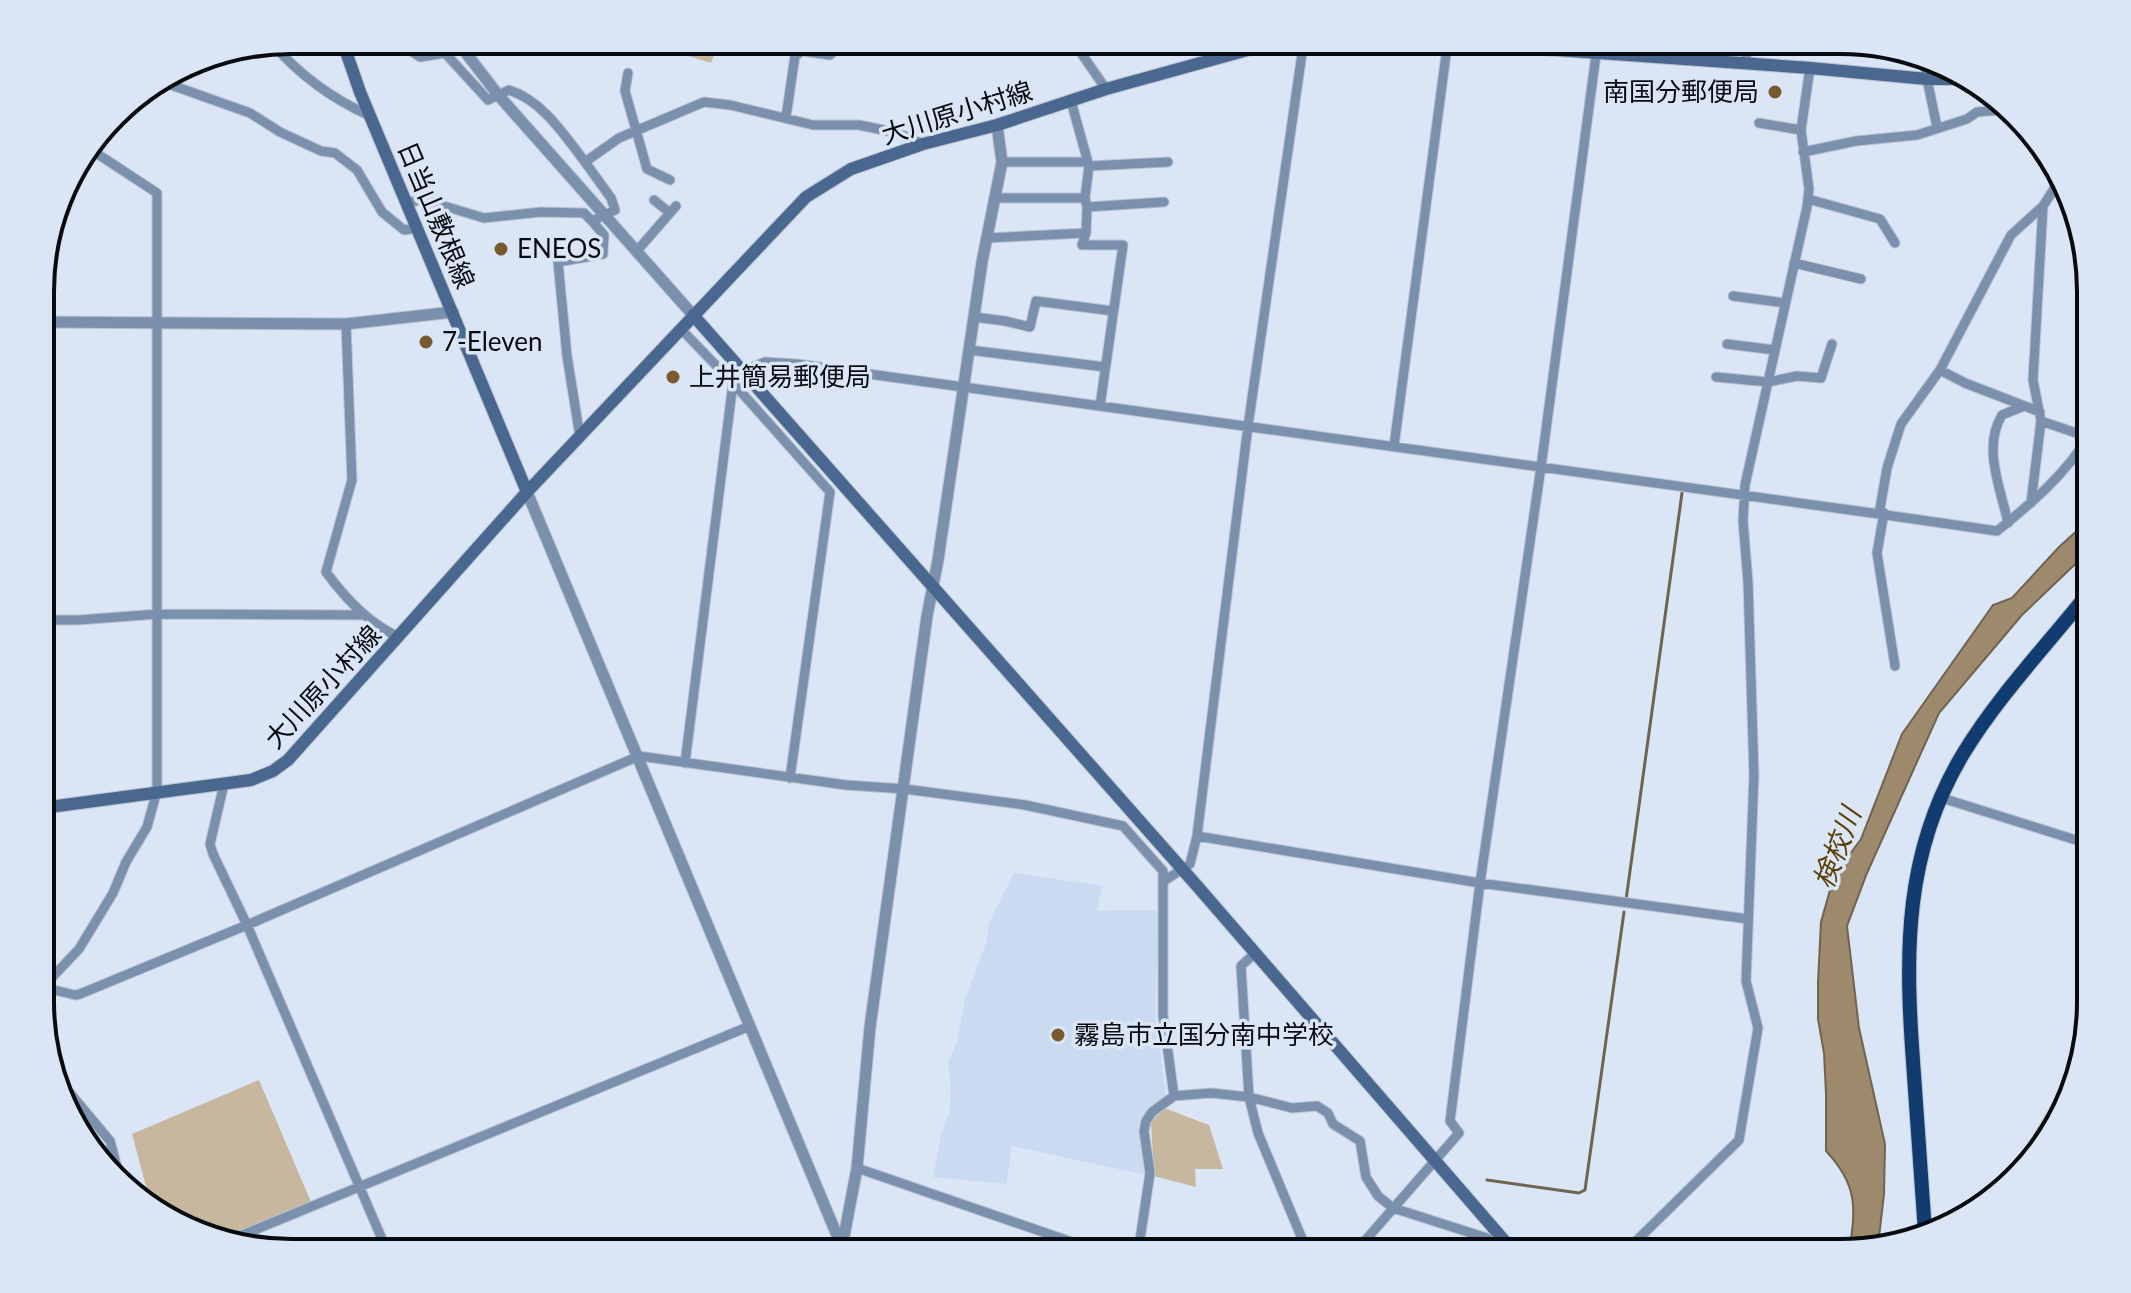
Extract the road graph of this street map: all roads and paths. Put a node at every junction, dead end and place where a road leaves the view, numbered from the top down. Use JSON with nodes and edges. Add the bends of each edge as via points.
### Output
{"nodes":[{"id":1,"x":1082,"y":54,"type":"edge"},
{"id":2,"x":1214,"y":54,"type":"edge"},
{"id":3,"x":1231,"y":54,"type":"edge"},
{"id":4,"x":1302,"y":54,"type":"edge"},
{"id":5,"x":1446,"y":54,"type":"edge"},
{"id":6,"x":1596,"y":54,"type":"edge"},
{"id":7,"x":1659,"y":54,"type":"edge"},
{"id":8,"x":1747,"y":54,"type":"edge"},
{"id":9,"x":283,"y":55,"type":"edge"},
{"id":10,"x":348,"y":55,"type":"edge"},
{"id":11,"x":447,"y":55,"type":"edge"},
{"id":12,"x":467,"y":55,"type":"edge"},
{"id":13,"x":797,"y":55,"type":"edge"},
{"id":14,"x":1211,"y":60,"type":"junction"},
{"id":15,"x":1745,"y":64,"type":"junction"},
{"id":16,"x":1810,"y":68,"type":"junction"},
{"id":17,"x":1927,"y":71,"type":"edge"},
{"id":18,"x":628,"y":73,"type":"dead end"},
{"id":19,"x":1927,"y":79,"type":"junction"},
{"id":20,"x":1944,"y":79,"type":"edge"},
{"id":21,"x":173,"y":86,"type":"edge"},
{"id":22,"x":1106,"y":89,"type":"junction"},
{"id":23,"x":499,"y":96,"type":"junction"},
{"id":24,"x":1071,"y":101,"type":"junction"},
{"id":25,"x":1993,"y":111,"type":"edge"},
{"id":26,"x":370,"y":116,"type":"junction"},
{"id":27,"x":786,"y":117,"type":"junction"},
{"id":28,"x":1759,"y":123,"type":"dead end"},
{"id":29,"x":997,"y":125,"type":"junction"},
{"id":30,"x":1937,"y":127,"type":"junction"},
{"id":31,"x":638,"y":130,"type":"junction"},
{"id":32,"x":1801,"y":130,"type":"junction"},
{"id":33,"x":923,"y":144,"type":"junction"},
{"id":34,"x":1803,"y":152,"type":"junction"},
{"id":35,"x":98,"y":154,"type":"edge"},
{"id":36,"x":585,"y":162,"type":"junction"},
{"id":37,"x":1002,"y":162,"type":"junction"},
{"id":38,"x":1168,"y":162,"type":"dead end"},
{"id":39,"x":1088,"y":164,"type":"junction"},
{"id":40,"x":667,"y":175,"type":"dead end"},
{"id":41,"x":2054,"y":189,"type":"edge"},
{"id":42,"x":994,"y":198,"type":"junction"},
{"id":43,"x":1808,"y":199,"type":"junction"},
{"id":44,"x":654,"y":200,"type":"dead end"},
{"id":45,"x":407,"y":202,"type":"junction"},
{"id":46,"x":1086,"y":202,"type":"junction"},
{"id":47,"x":1164,"y":202,"type":"dead end"},
{"id":48,"x":2043,"y":206,"type":"junction"},
{"id":49,"x":598,"y":219,"type":"junction"},
{"id":50,"x":418,"y":228,"type":"junction"},
{"id":51,"x":1086,"y":233,"type":"junction"},
{"id":52,"x":986,"y":238,"type":"junction"},
{"id":53,"x":1895,"y":243,"type":"dead end"},
{"id":54,"x":636,"y":252,"type":"junction"},
{"id":55,"x":1794,"y":263,"type":"junction"},
{"id":56,"x":1861,"y":279,"type":"dead end"},
{"id":57,"x":1733,"y":296,"type":"dead end"},
{"id":58,"x":1785,"y":303,"type":"junction"},
{"id":59,"x":1113,"y":311,"type":"junction"},
{"id":60,"x":453,"y":312,"type":"junction"},
{"id":61,"x":693,"y":315,"type":"junction"},
{"id":62,"x":974,"y":317,"type":"junction"},
{"id":63,"x":54,"y":322,"type":"edge"},
{"id":64,"x":157,"y":323,"type":"junction"},
{"id":65,"x":346,"y":324,"type":"junction"},
{"id":66,"x":681,"y":329,"type":"junction"},
{"id":67,"x":1727,"y":344,"type":"dead end"},
{"id":68,"x":1832,"y":344,"type":"dead end"},
{"id":69,"x":969,"y":350,"type":"junction"},
{"id":70,"x":1775,"y":350,"type":"junction"},
{"id":71,"x":1105,"y":367,"type":"junction"},
{"id":72,"x":1940,"y":370,"type":"junction"},
{"id":73,"x":742,"y":371,"type":"junction"},
{"id":74,"x":1716,"y":377,"type":"dead end"},
{"id":75,"x":1768,"y":382,"type":"junction"},
{"id":76,"x":733,"y":383,"type":"junction"},
{"id":77,"x":962,"y":387,"type":"junction"},
{"id":78,"x":1100,"y":406,"type":"junction"},
{"id":79,"x":2024,"y":406,"type":"junction"},
{"id":80,"x":2040,"y":416,"type":"junction"},
{"id":81,"x":1248,"y":426,"type":"junction"},
{"id":82,"x":2076,"y":431,"type":"edge"},
{"id":83,"x":580,"y":437,"type":"junction"},
{"id":84,"x":1394,"y":446,"type":"junction"},
{"id":85,"x":2076,"y":458,"type":"edge"},
{"id":86,"x":1541,"y":467,"type":"junction"},
{"id":87,"x":527,"y":492,"type":"junction"},
{"id":88,"x":1744,"y":495,"type":"junction"},
{"id":89,"x":2031,"y":503,"type":"junction"},
{"id":90,"x":1882,"y":513,"type":"junction"},
{"id":91,"x":2008,"y":523,"type":"junction"},
{"id":92,"x":933,"y":586,"type":"junction"},
{"id":93,"x":2076,"y":608,"type":"edge"},
{"id":94,"x":158,"y":614,"type":"junction"},
{"id":95,"x":364,"y":615,"type":"junction"},
{"id":96,"x":54,"y":619,"type":"edge"},
{"id":97,"x":399,"y":637,"type":"junction"},
{"id":98,"x":1895,"y":666,"type":"dead end"},
{"id":99,"x":639,"y":756,"type":"junction"},
{"id":100,"x":685,"y":763,"type":"junction"},
{"id":101,"x":790,"y":778,"type":"junction"},
{"id":102,"x":224,"y":784,"type":"junction"},
{"id":103,"x":905,"y":789,"type":"junction"},
{"id":104,"x":157,"y":791,"type":"junction"},
{"id":105,"x":1942,"y":798,"type":"junction"},
{"id":106,"x":54,"y":806,"type":"edge"},
{"id":107,"x":1197,"y":836,"type":"junction"},
{"id":108,"x":2076,"y":840,"type":"edge"},
{"id":109,"x":1181,"y":869,"type":"junction"},
{"id":110,"x":1164,"y":881,"type":"junction"},
{"id":111,"x":1480,"y":883,"type":"junction"},
{"id":112,"x":1748,"y":919,"type":"junction"},
{"id":113,"x":247,"y":925,"type":"junction"},
{"id":114,"x":1255,"y":953,"type":"junction"},
{"id":115,"x":54,"y":975,"type":"edge"},
{"id":116,"x":54,"y":990,"type":"edge"},
{"id":117,"x":750,"y":1026,"type":"junction"},
{"id":118,"x":1174,"y":1096,"type":"junction"},
{"id":119,"x":1249,"y":1097,"type":"junction"},
{"id":120,"x":75,"y":1100,"type":"edge"},
{"id":121,"x":1434,"y":1160,"type":"junction"},
{"id":122,"x":115,"y":1161,"type":"edge"},
{"id":123,"x":857,"y":1168,"type":"junction"},
{"id":124,"x":360,"y":1186,"type":"junction"},
{"id":125,"x":1393,"y":1208,"type":"junction"},
{"id":126,"x":1924,"y":1223,"type":"edge"},
{"id":127,"x":245,"y":1234,"type":"edge"},
{"id":128,"x":1140,"y":1238,"type":"edge"},
{"id":129,"x":1302,"y":1238,"type":"edge"},
{"id":130,"x":1369,"y":1238,"type":"edge"},
{"id":131,"x":1487,"y":1238,"type":"edge"},
{"id":132,"x":1502,"y":1238,"type":"edge"},
{"id":133,"x":1639,"y":1238,"type":"edge"},
{"id":134,"x":382,"y":1239,"type":"edge"},
{"id":135,"x":838,"y":1239,"type":"edge"},
{"id":136,"x":845,"y":1239,"type":"edge"},
{"id":137,"x":1062,"y":1239,"type":"edge"}],
"edges":[{"from":1,"to":22,"type":"street"},
{"from":2,"to":14,"type":"street"},
{"from":3,"to":14,"type":"main road","name":"大川原小村線"},
{"from":4,"to":81,"type":"street"},
{"from":5,"to":84,"type":"street"},
{"from":6,"to":86,"type":"street"},
{"from":7,"to":15,"type":"main road"},
{"from":8,"to":15,"type":"street"},
{"from":9,"to":26,"type":"street","via":[[331,97]]},
{"from":10,"to":26,"type":"main road","name":"日当山敷根線"},
{"from":11,"to":23,"type":"street","via":[[488,100]]},
{"from":12,"to":23,"type":"street"},
{"from":13,"to":27,"type":"street"},
{"from":14,"to":22,"type":"main road","name":"大川原小村線"},
{"from":15,"to":16,"type":"main road"},
{"from":16,"to":19,"type":"main road"},
{"from":16,"to":32,"type":"street"},
{"from":17,"to":19,"type":"street"},
{"from":18,"to":31,"type":"street","via":[[625,91]]},
{"from":19,"to":20,"type":"main road"},
{"from":19,"to":30,"type":"street"},
{"from":21,"to":50,"type":"street","via":[[250,113],[280,132],[335,153],[357,170],[382,212],[404,230]]},
{"from":22,"to":24,"type":"main road","name":"大川原小村線"},
{"from":23,"to":36,"type":"street","via":[[509,90],[533,103]]},
{"from":23,"to":49,"type":"street"},
{"from":24,"to":29,"type":"main road","name":"大川原小村線"},
{"from":24,"to":39,"type":"street"},
{"from":25,"to":30,"type":"street"},
{"from":26,"to":45,"type":"main road","name":"日当山敷根線"},
{"from":27,"to":31,"type":"street","via":[[704,102]]},
{"from":27,"to":33,"type":"street","via":[[813,125],[859,125]]},
{"from":28,"to":32,"type":"street"},
{"from":29,"to":33,"type":"main road","name":"大川原小村線"},
{"from":29,"to":37,"type":"street"},
{"from":30,"to":34,"type":"street","via":[[1917,135]]},
{"from":31,"to":36,"type":"street"},
{"from":31,"to":40,"type":"street","via":[[647,169]]},
{"from":32,"to":34,"type":"street"},
{"from":33,"to":61,"type":"main road","name":"大川原小村線","via":[[851,169],[806,197]]},
{"from":34,"to":43,"type":"street"},
{"from":35,"to":64,"type":"street","via":[[157,193]]},
{"from":36,"to":49,"type":"street","via":[[615,210]]},
{"from":37,"to":39,"type":"street"},
{"from":37,"to":42,"type":"street"},
{"from":38,"to":39,"type":"street"},
{"from":39,"to":46,"type":"street"},
{"from":41,"to":48,"type":"street"},
{"from":42,"to":46,"type":"street"},
{"from":42,"to":52,"type":"street"},
{"from":43,"to":53,"type":"street","via":[[1880,219]]},
{"from":43,"to":55,"type":"street"},
{"from":44,"to":54,"type":"street","via":[[673,209]]},
{"from":45,"to":49,"type":"street","via":[[424,200],[484,218],[541,212],[584,213]]},
{"from":45,"to":50,"type":"main road","name":"日当山敷根線"},
{"from":46,"to":47,"type":"street"},
{"from":46,"to":51,"type":"street"},
{"from":48,"to":72,"type":"street","via":[[2011,235]]},
{"from":48,"to":80,"type":"street","via":[[2033,380]]},
{"from":49,"to":54,"type":"street"},
{"from":49,"to":83,"type":"street","via":[[603,254],[558,262]]},
{"from":50,"to":60,"type":"main road","name":"日当山敷根線"},
{"from":51,"to":52,"type":"street"},
{"from":51,"to":59,"type":"street","via":[[1082,245],[1123,245]]},
{"from":52,"to":62,"type":"street"},
{"from":54,"to":61,"type":"street"},
{"from":55,"to":56,"type":"street"},
{"from":55,"to":58,"type":"street"},
{"from":57,"to":58,"type":"street"},
{"from":58,"to":70,"type":"street"},
{"from":59,"to":62,"type":"street","via":[[1036,301],[1030,327]]},
{"from":59,"to":71,"type":"street"},
{"from":60,"to":65,"type":"street"},
{"from":60,"to":87,"type":"main road","name":"日当山敷根線"},
{"from":61,"to":66,"type":"main road"},
{"from":61,"to":73,"type":"main road"},
{"from":62,"to":69,"type":"street"},
{"from":63,"to":64,"type":"street"},
{"from":64,"to":65,"type":"street"},
{"from":64,"to":94,"type":"street"},
{"from":65,"to":95,"type":"street","via":[[352,480],[326,570]]},
{"from":66,"to":76,"type":"street"},
{"from":66,"to":83,"type":"main road"},
{"from":67,"to":70,"type":"street"},
{"from":68,"to":75,"type":"street","via":[[1821,378]]},
{"from":69,"to":71,"type":"street"},
{"from":69,"to":77,"type":"street"},
{"from":70,"to":75,"type":"street"},
{"from":71,"to":78,"type":"street"},
{"from":72,"to":79,"type":"street"},
{"from":72,"to":90,"type":"street","via":[[1901,424],[1887,468]]},
{"from":73,"to":77,"type":"street","via":[[765,362]]},
{"from":73,"to":92,"type":"main road"},
{"from":74,"to":75,"type":"street"},
{"from":75,"to":88,"type":"street"},
{"from":76,"to":100,"type":"street"},
{"from":76,"to":101,"type":"street","via":[[830,492]]},
{"from":77,"to":78,"type":"street"},
{"from":77,"to":92,"type":"street"},
{"from":78,"to":81,"type":"street"},
{"from":79,"to":80,"type":"street"},
{"from":79,"to":91,"type":"street","via":[[2002,415],[1995,433],[1994,464]]},
{"from":80,"to":82,"type":"street"},
{"from":80,"to":89,"type":"street"},
{"from":81,"to":84,"type":"street"},
{"from":81,"to":107,"type":"street"},
{"from":83,"to":87,"type":"main road"},
{"from":84,"to":86,"type":"street"},
{"from":85,"to":89,"type":"street"},
{"from":86,"to":88,"type":"street"},
{"from":86,"to":111,"type":"street"},
{"from":87,"to":97,"type":"main road","name":"大川原小村線"},
{"from":87,"to":99,"type":"street"},
{"from":88,"to":90,"type":"street"},
{"from":88,"to":112,"type":"street","via":[[1754,775]]},
{"from":89,"to":91,"type":"street"},
{"from":90,"to":91,"type":"street","via":[[1997,531]]},
{"from":90,"to":98,"type":"street","via":[[1877,553]]},
{"from":92,"to":103,"type":"street"},
{"from":92,"to":109,"type":"main road"},
{"from":93,"to":105,"type":"highway","via":[[1980,728]]},
{"from":94,"to":95,"type":"street"},
{"from":94,"to":96,"type":"street"},
{"from":94,"to":104,"type":"street"},
{"from":95,"to":97,"type":"street"},
{"from":97,"to":102,"type":"main road","name":"大川原小村線","via":[[288,760],[251,780]]},
{"from":99,"to":100,"type":"street"},
{"from":99,"to":113,"type":"street"},
{"from":99,"to":117,"type":"street"},
{"from":100,"to":101,"type":"street"},
{"from":101,"to":103,"type":"street"},
{"from":102,"to":104,"type":"main road","name":"大川原小村線"},
{"from":102,"to":113,"type":"street","via":[[210,844]]},
{"from":103,"to":110,"type":"street","via":[[1025,805],[1123,826],[1163,871]]},
{"from":103,"to":123,"type":"street","via":[[870,1027]]},
{"from":104,"to":106,"type":"main road","name":"大川原小村線"},
{"from":104,"to":115,"type":"street","via":[[147,827],[113,893],[79,949]]},
{"from":105,"to":108,"type":"street"},
{"from":105,"to":126,"type":"highway","via":[[1916,876],[1908,946]]},
{"from":107,"to":109,"type":"street","via":[[1190,864]]},
{"from":107,"to":111,"type":"street"},
{"from":109,"to":110,"type":"street"},
{"from":109,"to":114,"type":"main road"},
{"from":110,"to":118,"type":"street","via":[[1163,1015]]},
{"from":111,"to":112,"type":"street"},
{"from":111,"to":121,"type":"street","via":[[1450,1121],[1459,1133]]},
{"from":112,"to":133,"type":"street","via":[[1746,981],[1758,1028],[1739,1140]]},
{"from":113,"to":116,"type":"street","via":[[80,994]]},
{"from":113,"to":124,"type":"street"},
{"from":114,"to":119,"type":"street","via":[[1241,966]]},
{"from":114,"to":121,"type":"main road"},
{"from":117,"to":124,"type":"street"},
{"from":117,"to":135,"type":"street"},
{"from":118,"to":119,"type":"street"},
{"from":118,"to":128,"type":"street","via":[[1146,1121],[1150,1173]]},
{"from":119,"to":125,"type":"street","via":[[1292,1108],[1317,1106],[1328,1113],[1333,1124],[1360,1141],[1366,1177]]},
{"from":119,"to":129,"type":"street","via":[[1258,1133]]},
{"from":120,"to":122,"type":"street","via":[[110,1141]]},
{"from":121,"to":125,"type":"street"},
{"from":121,"to":132,"type":"main road"},
{"from":123,"to":136,"type":"street"},
{"from":123,"to":137,"type":"street"},
{"from":124,"to":127,"type":"street"},
{"from":124,"to":134,"type":"street"},
{"from":125,"to":130,"type":"street"},
{"from":125,"to":131,"type":"street"}]}
